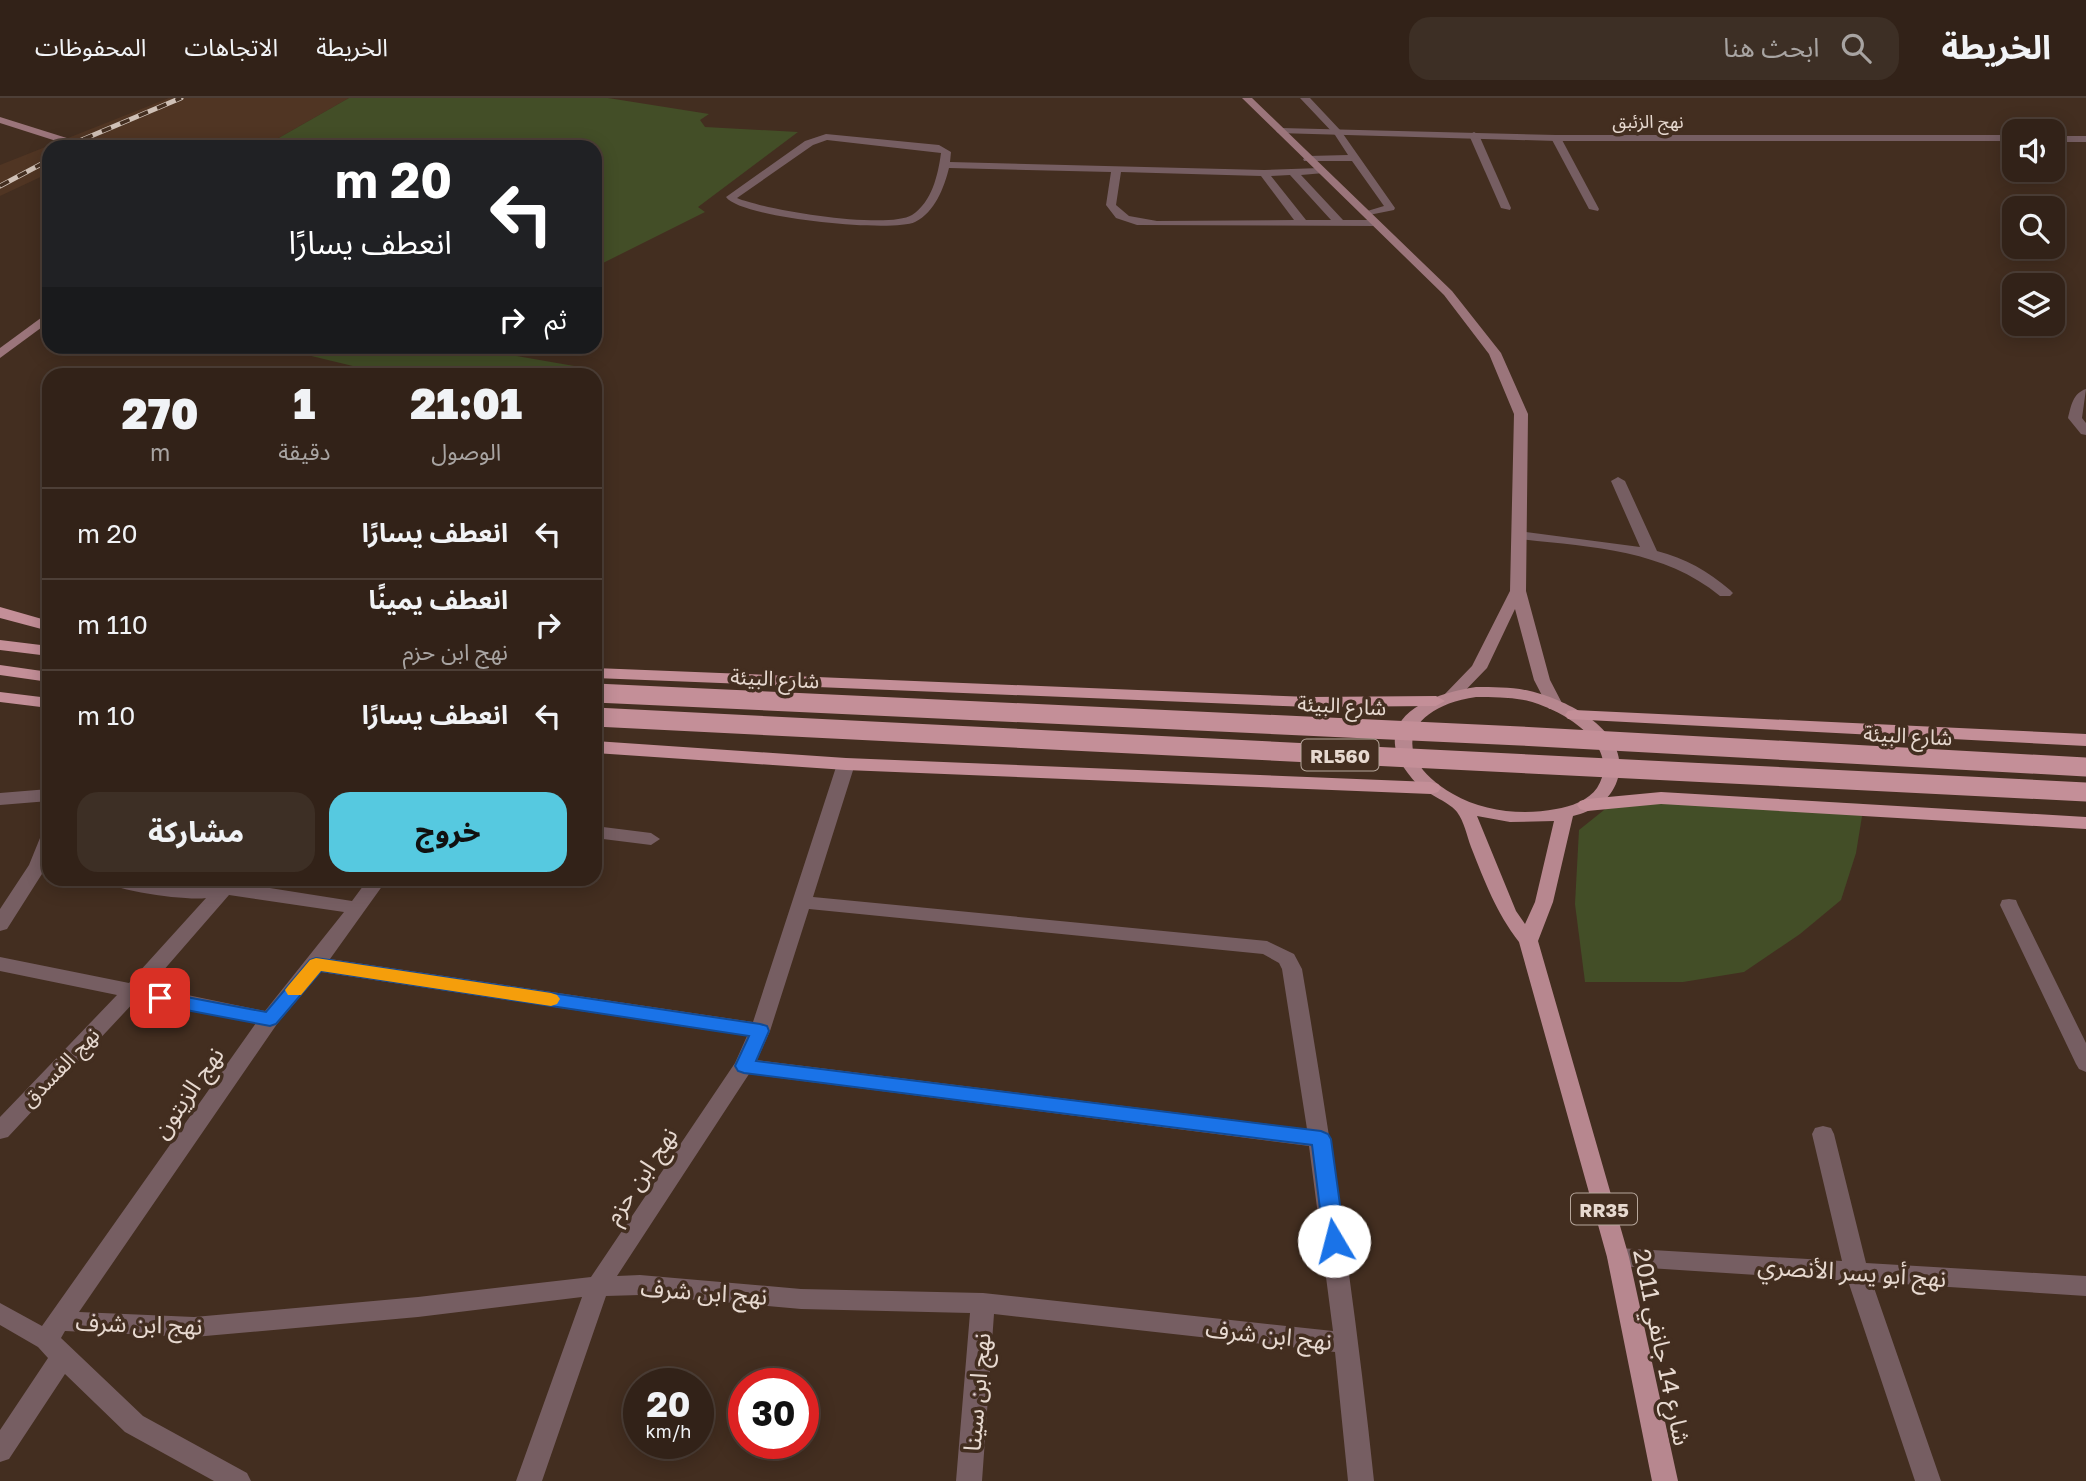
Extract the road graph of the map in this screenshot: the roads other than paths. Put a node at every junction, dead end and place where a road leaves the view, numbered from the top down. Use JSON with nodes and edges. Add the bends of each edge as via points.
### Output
{"nodes":[{"id":1,"x":1247,"y":98,"type":"edge"},
{"id":2,"x":1305,"y":98,"type":"edge"},
{"id":3,"x":0,"y":120,"type":"edge"},
{"id":4,"x":1281,"y":131,"type":"junction"},
{"id":5,"x":1339,"y":133,"type":"junction"},
{"id":6,"x":1474,"y":135,"type":"junction"},
{"id":7,"x":1556,"y":138,"type":"junction"},
{"id":8,"x":2002,"y":138,"type":"edge"},
{"id":9,"x":2065,"y":139,"type":"edge"},
{"id":10,"x":2086,"y":139,"type":"edge"},
{"id":11,"x":63,"y":140,"type":"edge"},
{"id":12,"x":1356,"y":158,"type":"junction"},
{"id":13,"x":1308,"y":159,"type":"junction"},
{"id":14,"x":945,"y":165,"type":"junction"},
{"id":15,"x":1116,"y":170,"type":"junction"},
{"id":16,"x":1320,"y":171,"type":"junction"},
{"id":17,"x":1293,"y":172,"type":"junction"},
{"id":18,"x":1264,"y":173,"type":"junction"},
{"id":19,"x":1506,"y":208,"type":"dead end"},
{"id":20,"x":1594,"y":209,"type":"dead end"},
{"id":21,"x":1372,"y":218,"type":"junction"},
{"id":22,"x":1340,"y":223,"type":"junction"},
{"id":23,"x":1303,"y":224,"type":"junction"},
{"id":24,"x":42,"y":322,"type":"edge"},
{"id":25,"x":0,"y":354,"type":"edge"},
{"id":26,"x":2086,"y":393,"type":"edge"},
{"id":27,"x":2086,"y":431,"type":"edge"},
{"id":28,"x":1618,"y":481,"type":"dead end"},
{"id":29,"x":1519,"y":535,"type":"junction"},
{"id":30,"x":1651,"y":555,"type":"junction"},
{"id":31,"x":1518,"y":591,"type":"junction"},
{"id":32,"x":1725,"y":593,"type":"dead end"},
{"id":33,"x":0,"y":612,"type":"edge"},
{"id":34,"x":42,"y":625,"type":"edge"},
{"id":35,"x":4,"y":645,"type":"edge"},
{"id":36,"x":42,"y":650,"type":"edge"},
{"id":37,"x":0,"y":670,"type":"edge"},
{"id":38,"x":602,"y":673,"type":"edge"},
{"id":39,"x":42,"y":676,"type":"edge"},
{"id":40,"x":602,"y":693,"type":"edge"},
{"id":41,"x":0,"y":697,"type":"edge"},
{"id":42,"x":1444,"y":699,"type":"junction"},
{"id":43,"x":42,"y":701,"type":"edge"},
{"id":44,"x":1555,"y":705,"type":"junction"},
{"id":45,"x":1574,"y":715,"type":"junction"},
{"id":46,"x":602,"y":717,"type":"edge"},
{"id":47,"x":2086,"y":740,"type":"edge"},
{"id":48,"x":602,"y":747,"type":"edge"},
{"id":49,"x":846,"y":764,"type":"junction"},
{"id":50,"x":2086,"y":767,"type":"edge"},
{"id":51,"x":1431,"y":788,"type":"junction"},
{"id":52,"x":2086,"y":792,"type":"edge"},
{"id":53,"x":42,"y":796,"type":"edge"},
{"id":54,"x":0,"y":799,"type":"edge"},
{"id":55,"x":1587,"y":805,"type":"junction"},
{"id":56,"x":1464,"y":806,"type":"junction"},
{"id":57,"x":1565,"y":814,"type":"junction"},
{"id":58,"x":2086,"y":823,"type":"edge"},
{"id":59,"x":602,"y":833,"type":"edge"},
{"id":60,"x":650,"y":839,"type":"dead end"},
{"id":61,"x":42,"y":868,"type":"edge"},
{"id":62,"x":150,"y":886,"type":"edge"},
{"id":63,"x":220,"y":886,"type":"edge"},
{"id":64,"x":226,"y":886,"type":"edge"},
{"id":65,"x":244,"y":886,"type":"edge"},
{"id":66,"x":373,"y":886,"type":"edge"},
{"id":67,"x":803,"y":902,"type":"junction"},
{"id":68,"x":2009,"y":905,"type":"dead end"},
{"id":69,"x":358,"y":908,"type":"junction"},
{"id":70,"x":0,"y":924,"type":"edge"},
{"id":71,"x":1528,"y":941,"type":"junction"},
{"id":72,"x":0,"y":964,"type":"edge"},
{"id":73,"x":316,"y":964,"type":"junction"},
{"id":74,"x":133,"y":993,"type":"junction"},
{"id":75,"x":270,"y":1019,"type":"junction"},
{"id":76,"x":760,"y":1031,"type":"junction"},
{"id":77,"x":2086,"y":1064,"type":"edge"},
{"id":78,"x":744,"y":1066,"type":"junction"},
{"id":79,"x":0,"y":1131,"type":"edge"},
{"id":80,"x":1823,"y":1134,"type":"dead end"},
{"id":81,"x":1321,"y":1139,"type":"junction"},
{"id":82,"x":1618,"y":1257,"type":"junction"},
{"id":83,"x":1856,"y":1270,"type":"junction"},
{"id":84,"x":598,"y":1286,"type":"junction"},
{"id":85,"x":2086,"y":1286,"type":"edge"},
{"id":86,"x":984,"y":1303,"type":"junction"},
{"id":87,"x":0,"y":1313,"type":"edge"},
{"id":88,"x":56,"y":1339,"type":"junction"},
{"id":89,"x":1348,"y":1343,"type":"junction"},
{"id":90,"x":0,"y":1451,"type":"edge"},
{"id":91,"x":238,"y":1481,"type":"edge"},
{"id":92,"x":529,"y":1481,"type":"edge"},
{"id":93,"x":969,"y":1481,"type":"edge"},
{"id":94,"x":1361,"y":1481,"type":"edge"},
{"id":95,"x":1665,"y":1481,"type":"edge"},
{"id":96,"x":1928,"y":1481,"type":"edge"}],
"edges":[{"from":1,"to":4,"type":"main road"},
{"from":2,"to":5,"type":"street"},
{"from":3,"to":11,"type":"main road"},
{"from":4,"to":5,"type":"street","name":"نهج الزئبق"},
{"from":4,"to":13,"type":"main road"},
{"from":5,"to":6,"type":"street","name":"نهج الزئبق"},
{"from":5,"to":12,"type":"street"},
{"from":6,"to":7,"type":"street","name":"نهج الزئبق"},
{"from":6,"to":19,"type":"street"},
{"from":7,"to":8,"type":"street","name":"نهج الزئبق"},
{"from":7,"to":20,"type":"street"},
{"from":9,"to":10,"type":"street"},
{"from":12,"to":13,"type":"street"},
{"from":12,"to":21,"type":"street","via":[[1390,208]]},
{"from":13,"to":16,"type":"main road"},
{"from":14,"to":14,"type":"street","via":[[946,152],[939,148],[826,137],[732,197],[755,209],[890,224],[926,210]]},
{"from":14,"to":15,"type":"street"},
{"from":15,"to":18,"type":"street"},
{"from":15,"to":23,"type":"street","via":[[1111,205],[1119,217],[1129,221]]},
{"from":16,"to":17,"type":"street"},
{"from":16,"to":21,"type":"main road"},
{"from":17,"to":18,"type":"street"},
{"from":17,"to":22,"type":"street"},
{"from":18,"to":23,"type":"street"},
{"from":21,"to":22,"type":"street"},
{"from":21,"to":29,"type":"main road","via":[[1448,293],[1495,353],[1521,414]]},
{"from":22,"to":23,"type":"street"},
{"from":24,"to":25,"type":"main road"},
{"from":26,"to":27,"type":"street","via":[[2075,418]]},
{"from":28,"to":30,"type":"street"},
{"from":29,"to":30,"type":"street"},
{"from":29,"to":31,"type":"main road"},
{"from":30,"to":32,"type":"street","via":[[1703,573]]},
{"from":31,"to":42,"type":"main road","via":[[1479,668]]},
{"from":31,"to":44,"type":"main road","via":[[1533,654]]},
{"from":33,"to":34,"type":"highway"},
{"from":35,"to":36,"type":"highway"},
{"from":37,"to":39,"type":"highway"},
{"from":38,"to":42,"type":"highway","via":[[1310,702]]},
{"from":40,"to":50,"type":"highway","name":"شارع البيئة","number":"RL560","bridge":true,"via":[[1492,734]]},
{"from":41,"to":43,"type":"highway"},
{"from":42,"to":44,"type":"main road","via":[[1503,692]]},
{"from":42,"to":51,"type":"main road","via":[[1416,714],[1405,730],[1404,749],[1412,769]]},
{"from":44,"to":45,"type":"main road"},
{"from":45,"to":47,"type":"highway"},
{"from":45,"to":55,"type":"main road","via":[[1596,732],[1609,751],[1612,771],[1605,790]]},
{"from":46,"to":52,"type":"highway","number":"RL560","bridge":true},
{"from":48,"to":49,"type":"highway"},
{"from":49,"to":51,"type":"highway"},
{"from":49,"to":67,"type":"street","name":"نهج ابن حزم"},
{"from":51,"to":56,"type":"main road"},
{"from":53,"to":54,"type":"street"},
{"from":55,"to":57,"type":"main road"},
{"from":55,"to":58,"type":"highway","via":[[1661,797]]},
{"from":56,"to":57,"type":"main road","via":[[1533,818]]},
{"from":56,"to":71,"type":"main road","name":"شارع 14 جانفي 2011","number":"RR35","via":[[1507,913]]},
{"from":57,"to":71,"type":"main road","via":[[1544,902]]},
{"from":59,"to":60,"type":"street"},
{"from":61,"to":70,"type":"street"},
{"from":62,"to":63,"type":"street","via":[[200,893]]},
{"from":64,"to":74,"type":"street","name":"نهج الفسدق"},
{"from":65,"to":69,"type":"street"},
{"from":66,"to":69,"type":"street","name":"نهج الزيتون"},
{"from":67,"to":76,"type":"street","name":"نهج ابن حزم"},
{"from":67,"to":81,"type":"street","via":[[1276,951],[1292,969]]},
{"from":68,"to":77,"type":"street"},
{"from":69,"to":73,"type":"street","name":"نهج الزيتون"},
{"from":71,"to":82,"type":"main road","name":"شارع 14 جانفي 2011","number":"RR35"},
{"from":72,"to":74,"type":"street"},
{"from":73,"to":75,"type":"street","name":"نهج الزيتون"},
{"from":73,"to":76,"type":"street"},
{"from":74,"to":75,"type":"street"},
{"from":74,"to":79,"type":"street","name":"نهج الفسدق"},
{"from":75,"to":88,"type":"street","name":"نهج الزيتون"},
{"from":76,"to":78,"type":"street","name":"نهج ابن حزم"},
{"from":78,"to":81,"type":"street"},
{"from":78,"to":84,"type":"street","name":"نهج ابن حزم"},
{"from":80,"to":83,"type":"street"},
{"from":81,"to":89,"type":"street"},
{"from":82,"to":83,"type":"street","name":"نهج أبو يسر الأنصري"},
{"from":82,"to":95,"type":"main road","name":"شارع 14 جانفي 2011","number":"RR35"},
{"from":83,"to":85,"type":"street","name":"نهج أبو يسر الأنصري"},
{"from":83,"to":96,"type":"street"},
{"from":84,"to":86,"type":"street","name":"نهج ابن شرف","via":[[639,1285],[801,1299]]},
{"from":84,"to":88,"type":"street","name":"نهج ابن شرف"},
{"from":84,"to":92,"type":"street","name":"نهج ابن حزم"},
{"from":86,"to":89,"type":"street","name":"نهج ابن شرف"},
{"from":86,"to":93,"type":"street","name":"نهج ابن سينا"},
{"from":87,"to":88,"type":"street"},
{"from":88,"to":90,"type":"street","name":"نهج الزيتون"},
{"from":88,"to":91,"type":"street","via":[[134,1424]]},
{"from":89,"to":94,"type":"street"}]}
